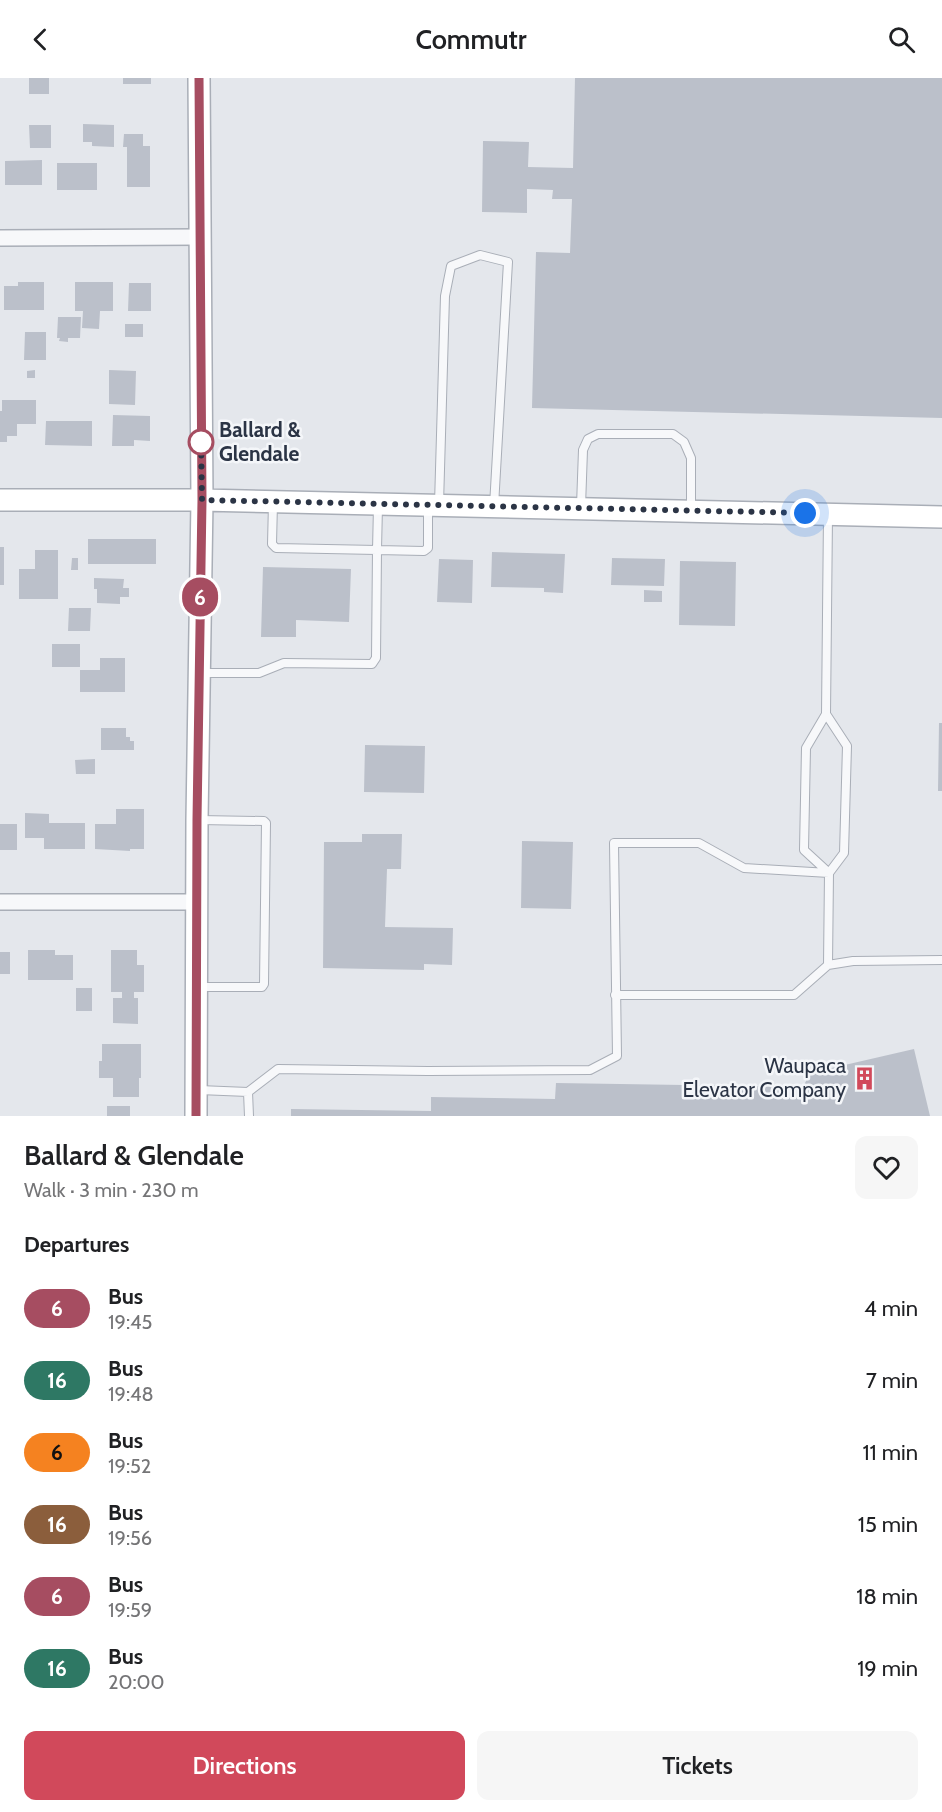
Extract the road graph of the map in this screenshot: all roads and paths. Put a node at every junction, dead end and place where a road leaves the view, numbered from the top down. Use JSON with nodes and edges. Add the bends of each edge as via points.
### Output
{"nodes":[{"id":1,"x":199,"y":78,"type":"edge"},
{"id":2,"x":199,"y":237,"type":"junction"},
{"id":3,"x":0,"y":238,"type":"edge"},
{"id":4,"x":0,"y":500,"type":"edge"},
{"id":5,"x":202,"y":500,"type":"junction"},
{"id":6,"x":273,"y":501,"type":"junction"},
{"id":7,"x":378,"y":503,"type":"junction"},
{"id":8,"x":434,"y":505,"type":"junction"},
{"id":9,"x":494,"y":506,"type":"junction"},
{"id":10,"x":581,"y":508,"type":"junction"},
{"id":11,"x":691,"y":511,"type":"junction"},
{"id":12,"x":828,"y":514,"type":"junction"},
{"id":13,"x":942,"y":517,"type":"edge"},
{"id":14,"x":377,"y":550,"type":"junction"},
{"id":15,"x":199,"y":674,"type":"junction"},
{"id":16,"x":826,"y":714,"type":"junction"},
{"id":17,"x":197,"y":820,"type":"junction"},
{"id":18,"x":829,"y":873,"type":"junction"},
{"id":19,"x":0,"y":902,"type":"edge"},
{"id":20,"x":197,"y":902,"type":"junction"},
{"id":21,"x":942,"y":960,"type":"edge"},
{"id":22,"x":828,"y":965,"type":"junction"},
{"id":23,"x":197,"y":987,"type":"junction"},
{"id":24,"x":615,"y":995,"type":"junction"},
{"id":25,"x":196,"y":1090,"type":"junction"},
{"id":26,"x":248,"y":1092,"type":"junction"},
{"id":27,"x":196,"y":1116,"type":"edge"},
{"id":28,"x":249,"y":1116,"type":"edge"}],
"edges":[{"from":1,"to":2,"type":"main road"},
{"from":2,"to":3,"type":"street"},
{"from":2,"to":5,"type":"main road"},
{"from":4,"to":5,"type":"main road"},
{"from":5,"to":6,"type":"main road"},
{"from":5,"to":15,"type":"main road"},
{"from":6,"to":7,"type":"main road"},
{"from":6,"to":14,"type":"lane","via":[[272,544],[276,548]]},
{"from":7,"to":8,"type":"main road"},
{"from":7,"to":14,"type":"lane"},
{"from":8,"to":9,"type":"main road"},
{"from":8,"to":9,"type":"lane","via":[[445,296],[451,266],[480,255],[508,262]]},
{"from":8,"to":14,"type":"lane","via":[[428,548]]},
{"from":9,"to":10,"type":"main road"},
{"from":10,"to":11,"type":"main road"},
{"from":10,"to":11,"type":"lane","via":[[583,450],[588,439],[598,434],[673,434],[684,442],[691,458]]},
{"from":11,"to":12,"type":"main road"},
{"from":12,"to":13,"type":"main road"},
{"from":12,"to":16,"type":"lane"},
{"from":14,"to":15,"type":"lane","via":[[376,658],[372,664],[284,663],[259,674]]},
{"from":15,"to":17,"type":"main road"},
{"from":16,"to":18,"type":"lane","via":[[847,746],[844,853]]},
{"from":16,"to":18,"type":"lane","via":[[806,748],[804,850]]},
{"from":17,"to":20,"type":"main road"},
{"from":17,"to":23,"type":"lane","via":[[264,820],[266,834],[264,984]]},
{"from":18,"to":22,"type":"lane"},
{"from":18,"to":24,"type":"lane","via":[[744,868],[699,843],[614,843]]},
{"from":19,"to":20,"type":"street"},
{"from":20,"to":23,"type":"main road"},
{"from":21,"to":22,"type":"lane"},
{"from":22,"to":24,"type":"lane","via":[[794,995]]},
{"from":23,"to":25,"type":"main road"},
{"from":24,"to":26,"type":"lane","via":[[617,1056],[590,1070],[278,1070]]},
{"from":25,"to":26,"type":"lane"},
{"from":25,"to":27,"type":"main road"},
{"from":26,"to":28,"type":"lane"}]}
